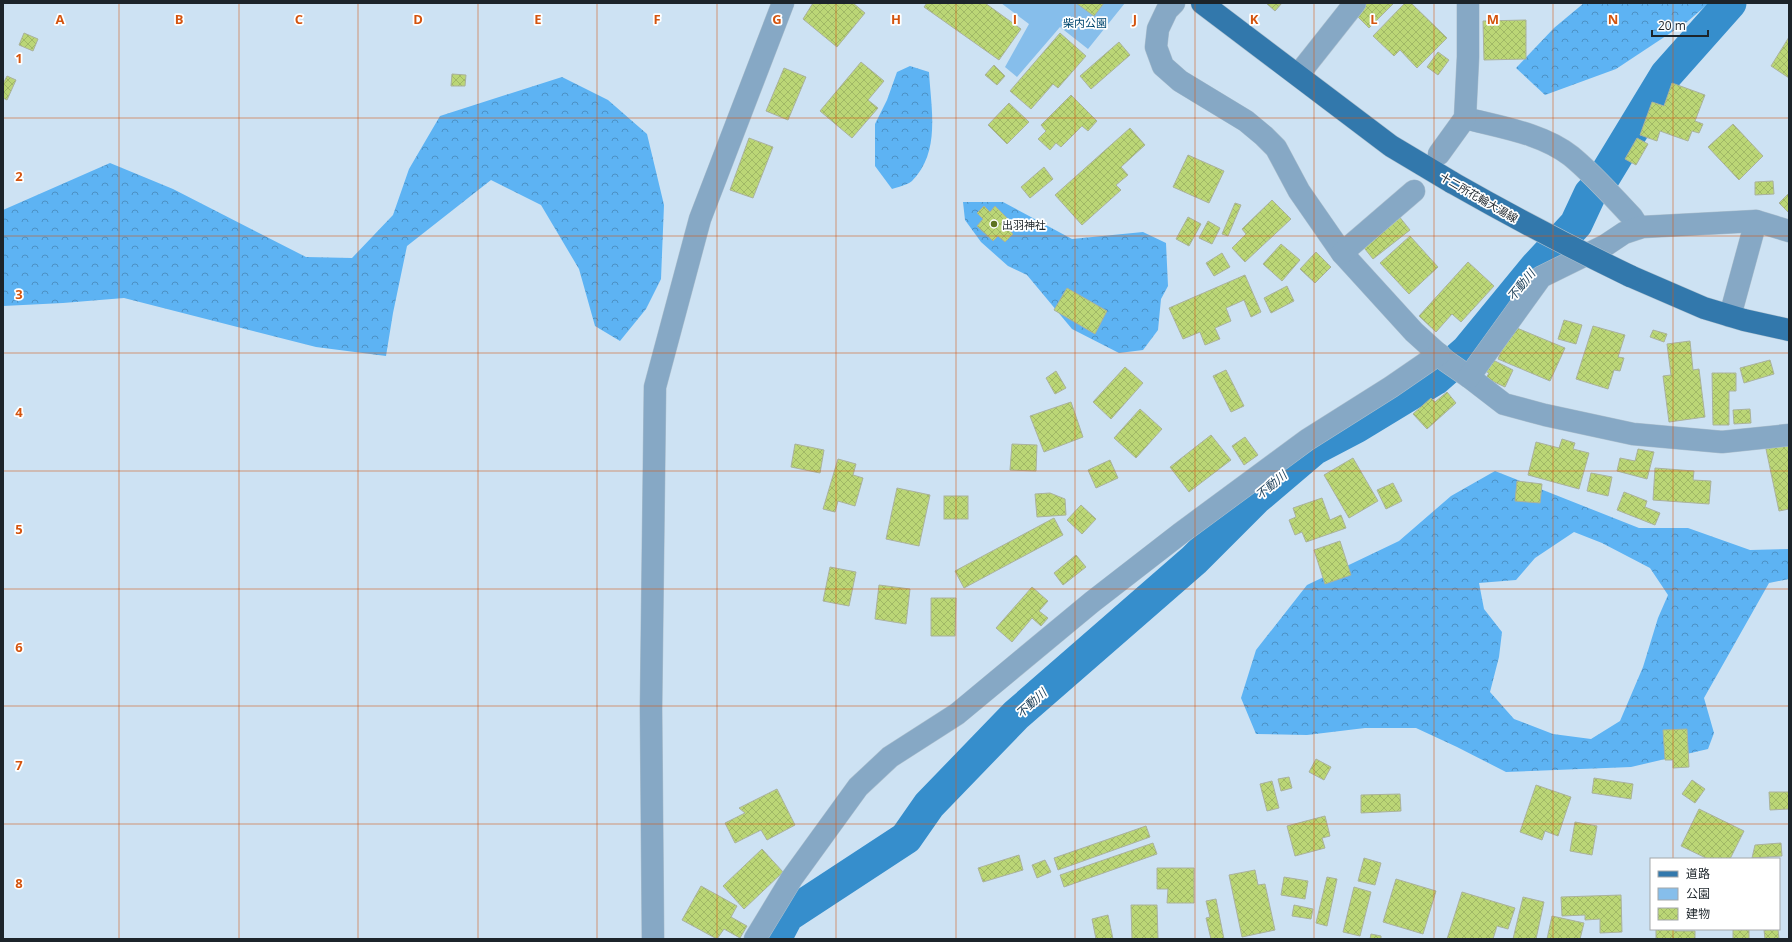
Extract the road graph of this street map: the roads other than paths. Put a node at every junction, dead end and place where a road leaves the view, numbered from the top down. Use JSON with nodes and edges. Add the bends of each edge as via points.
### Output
{"nodes":[{"id":1,"x":783,"y":3,"type":"edge"},
{"id":2,"x":1174,"y":3,"type":"edge"},
{"id":3,"x":1202,"y":3,"type":"edge"},
{"id":4,"x":1356,"y":3,"type":"edge"},
{"id":5,"x":1468,"y":3,"type":"edge"},
{"id":6,"x":1298,"y":75,"type":"junction"},
{"id":7,"x":1465,"y":118,"type":"junction"},
{"id":8,"x":1439,"y":154,"type":"dead end"},
{"id":9,"x":1414,"y":191,"type":"dead end"},
{"id":10,"x":1756,"y":221,"type":"junction"},
{"id":11,"x":1639,"y":228,"type":"junction"},
{"id":12,"x":1789,"y":231,"type":"edge"},
{"id":13,"x":1342,"y":253,"type":"junction"},
{"id":14,"x":1730,"y":316,"type":"junction"},
{"id":15,"x":1789,"y":330,"type":"edge"},
{"id":16,"x":1453,"y":366,"type":"junction"},
{"id":17,"x":1789,"y":435,"type":"edge"},
{"id":18,"x":653,"y":939,"type":"edge"},
{"id":19,"x":755,"y":939,"type":"edge"}],
"edges":[{"from":1,"to":18,"type":"street","via":[[700,218],[655,387],[651,709]]},
{"from":2,"to":13,"type":"street","via":[[1167,10],[1158,29],[1156,47],[1163,66],[1180,81],[1246,121],[1276,148],[1299,191]]},
{"from":3,"to":6,"type":"main road","name":"十二所花輪大湯線"},
{"from":4,"to":6,"type":"street"},
{"from":5,"to":7,"type":"street"},
{"from":6,"to":14,"type":"main road","name":"十二所花輪大湯線","bridge":true,"via":[[1391,146],[1453,183],[1559,241],[1630,276],[1697,306]]},
{"from":7,"to":8,"type":"street"},
{"from":7,"to":11,"type":"street","via":[[1522,133],[1550,144],[1570,156],[1632,217]]},
{"from":9,"to":13,"type":"street"},
{"from":10,"to":11,"type":"street"},
{"from":10,"to":12,"type":"street"},
{"from":10,"to":14,"type":"street"},
{"from":11,"to":16,"type":"street","via":[[1624,233],[1606,245],[1540,277]]},
{"from":13,"to":16,"type":"street","via":[[1414,332]]},
{"from":14,"to":15,"type":"main road","name":"十二所花輪大湯線"},
{"from":16,"to":17,"type":"street","via":[[1504,404],[1545,416],[1633,434],[1722,442]]},
{"from":16,"to":19,"type":"street","via":[[1391,387],[1306,440],[1092,602],[958,714],[890,757],[858,787],[792,878]]}]}
